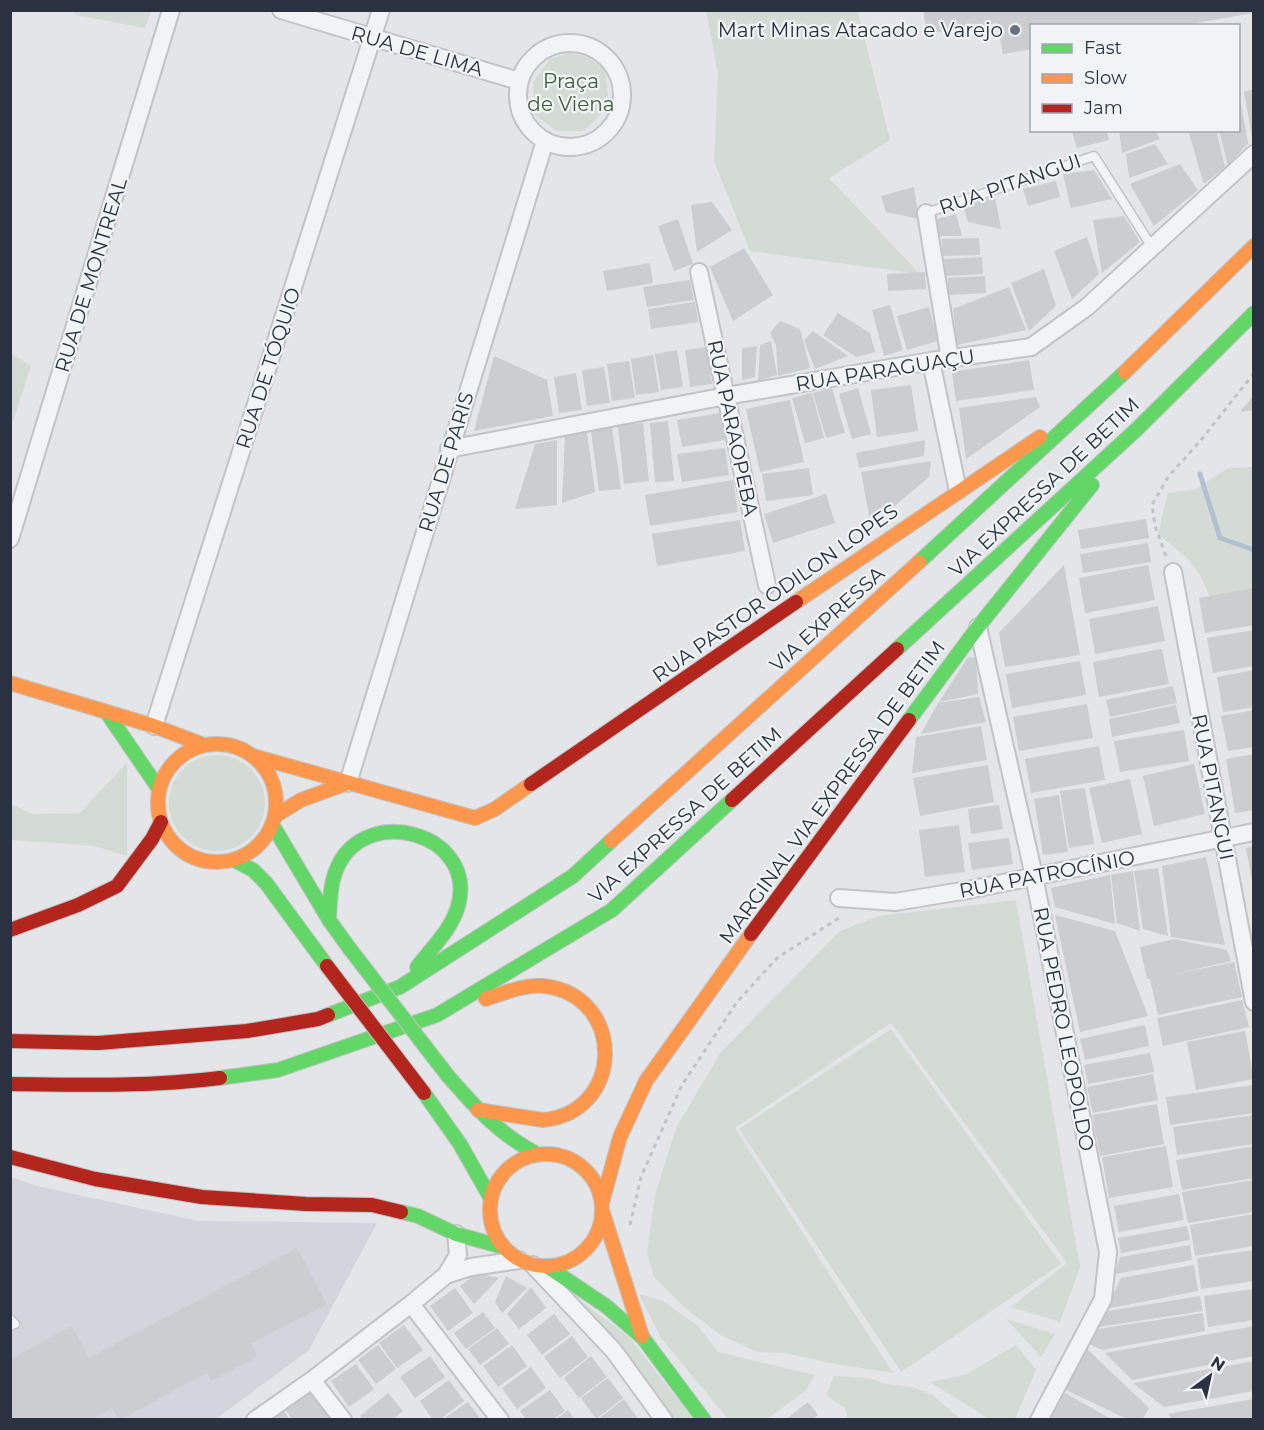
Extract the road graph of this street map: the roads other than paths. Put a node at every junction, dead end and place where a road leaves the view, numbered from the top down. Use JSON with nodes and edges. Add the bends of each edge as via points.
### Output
{"nodes":[{"id":1,"x":171,"y":10,"type":"edge"},
{"id":2,"x":281,"y":10,"type":"edge"},
{"id":3,"x":381,"y":10,"type":"edge"},
{"id":4,"x":373,"y":37,"type":"junction"},
{"id":5,"x":519,"y":81,"type":"junction"},
{"id":6,"x":545,"y":141,"type":"junction"},
{"id":7,"x":1254,"y":154,"type":"edge"},
{"id":8,"x":926,"y":213,"type":"joint"},
{"id":9,"x":1254,"y":246,"type":"edge"},
{"id":10,"x":1152,"y":247,"type":"junction"},
{"id":11,"x":699,"y":272,"type":"dead end"},
{"id":12,"x":1254,"y":313,"type":"edge"},
{"id":13,"x":950,"y":359,"type":"junction"},
{"id":14,"x":931,"y":361,"type":"junction"},
{"id":15,"x":726,"y":396,"type":"junction"},
{"id":16,"x":1097,"y":400,"type":"junction"},
{"id":17,"x":1136,"y":430,"type":"junction"},
{"id":18,"x":449,"y":449,"type":"junction"},
{"id":19,"x":958,"y":491,"type":"junction"},
{"id":20,"x":10,"y":539,"type":"edge"},
{"id":21,"x":1173,"y":572,"type":"road end"},
{"id":22,"x":767,"y":585,"type":"dead end"},
{"id":23,"x":978,"y":627,"type":"junction"},
{"id":24,"x":10,"y":683,"type":"edge"},
{"id":25,"x":107,"y":712,"type":"junction"},
{"id":26,"x":154,"y":726,"type":"junction"},
{"id":27,"x":204,"y":745,"type":"junction"},
{"id":28,"x":253,"y":756,"type":"junction"},
{"id":29,"x":348,"y":783,"type":"junction"},
{"id":30,"x":159,"y":789,"type":"junction"},
{"id":31,"x":273,"y":820,"type":"junction"},
{"id":32,"x":161,"y":822,"type":"junction"},
{"id":33,"x":1254,"y":832,"type":"edge"},
{"id":34,"x":1223,"y":839,"type":"junction"},
{"id":35,"x":234,"y":860,"type":"junction"},
{"id":36,"x":1034,"y":876,"type":"junction"},
{"id":37,"x":839,"y":898,"type":"road end"},
{"id":38,"x":328,"y":920,"type":"junction"},
{"id":39,"x":10,"y":930,"type":"edge"},
{"id":40,"x":400,"y":987,"type":"junction"},
{"id":41,"x":1254,"y":1002,"type":"edge"},
{"id":42,"x":437,"y":1015,"type":"junction"},
{"id":43,"x":10,"y":1041,"type":"edge"},
{"id":44,"x":10,"y":1084,"type":"edge"},
{"id":45,"x":478,"y":1110,"type":"junction"},
{"id":46,"x":537,"y":1154,"type":"junction"},
{"id":47,"x":10,"y":1157,"type":"edge"},
{"id":48,"x":490,"y":1197,"type":"junction"},
{"id":49,"x":602,"y":1208,"type":"junction"},
{"id":50,"x":456,"y":1234,"type":"junction"},
{"id":51,"x":503,"y":1247,"type":"junction"},
{"id":52,"x":533,"y":1264,"type":"junction"},
{"id":53,"x":446,"y":1275,"type":"junction"},
{"id":54,"x":411,"y":1304,"type":"junction"},
{"id":55,"x":10,"y":1319,"type":"edge"},
{"id":56,"x":10,"y":1326,"type":"edge"},
{"id":57,"x":643,"y":1338,"type":"junction"},
{"id":58,"x":312,"y":1380,"type":"junction"},
{"id":59,"x":255,"y":1419,"type":"edge"},
{"id":60,"x":343,"y":1419,"type":"edge"},
{"id":61,"x":500,"y":1419,"type":"edge"},
{"id":62,"x":664,"y":1419,"type":"edge"},
{"id":63,"x":704,"y":1419,"type":"edge"},
{"id":64,"x":1039,"y":1419,"type":"edge"}],
"edges":[{"from":1,"to":20,"type":"street","name":"RUA DE MONTREAL"},
{"from":2,"to":4,"type":"street","name":"RUA DE LIMA"},
{"from":3,"to":4,"type":"street","name":"RUA DE TÓQUIO"},
{"from":4,"to":5,"type":"street","name":"RUA DE LIMA"},
{"from":4,"to":26,"type":"street","name":"RUA DE TÓQUIO"},
{"from":5,"to":6,"type":"street","via":[[521,115]]},
{"from":5,"to":6,"type":"street","via":[[526,65],[538,53],[554,45],[571,43],[603,54],[621,83],[618,117],[595,142],[561,147]]},
{"from":6,"to":18,"type":"street","name":"RUA DE PARIS"},
{"from":7,"to":10,"type":"street","name":"RUA PARAGUAÇU"},
{"from":8,"to":10,"type":"lane","name":"RUA PITANGUI","via":[[1094,156]]},
{"from":8,"to":13,"type":"street"},
{"from":9,"to":16,"type":"main road","name":"VIA EXPRESSA"},
{"from":10,"to":13,"type":"street","name":"RUA PARAGUAÇU","via":[[1087,307],[1031,347]]},
{"from":11,"to":15,"type":"street","name":"RUA PARAOPEBA"},
{"from":12,"to":17,"type":"main road","name":"VIA EXPRESSA DE BETIM"},
{"from":13,"to":14,"type":"street","name":"RUA PARAGUAÇU"},
{"from":14,"to":15,"type":"street","name":"RUA PARAGUAÇU"},
{"from":14,"to":19,"type":"street"},
{"from":15,"to":18,"type":"street","name":"RUA PARAGUAÇU"},
{"from":15,"to":22,"type":"street","name":"RUA PARAOPEBA"},
{"from":16,"to":19,"type":"main road","name":"RUA PASTOR ODILON LOPES"},
{"from":16,"to":40,"type":"main road","name":"VIA EXPRESSA","via":[[573,876]]},
{"from":17,"to":23,"type":"main road","name":"MARGINAL VIA EXPRESSA DE BETIM"},
{"from":17,"to":42,"type":"main road","name":"VIA EXPRESSA DE BETIM","via":[[612,910]]},
{"from":18,"to":29,"type":"street","name":"RUA DE PARIS"},
{"from":19,"to":29,"type":"main road","name":"RUA PASTOR ODILON LOPES","via":[[475,819]]},
{"from":21,"to":34,"type":"street","name":"RUA PITANGUI"},
{"from":23,"to":36,"type":"street","name":"RUA PEDRO LEOPOLDO"},
{"from":23,"to":49,"type":"main road","name":"MARGINAL VIA EXPRESSA DE BETIM","via":[[646,1081],[620,1137]]},
{"from":24,"to":25,"type":"main road"},
{"from":25,"to":26,"type":"main road"},
{"from":25,"to":30,"type":"main road"},
{"from":26,"to":27,"type":"main road"},
{"from":27,"to":28,"type":"main road","via":[[239,748]]},
{"from":27,"to":30,"type":"main road","via":[[175,760]]},
{"from":28,"to":29,"type":"main road"},
{"from":28,"to":31,"type":"main road","via":[[272,783],[276,799]]},
{"from":29,"to":31,"type":"main road","via":[[286,807]]},
{"from":30,"to":32,"type":"main road"},
{"from":31,"to":35,"type":"main road","via":[[263,840]]},
{"from":31,"to":38,"type":"main road"},
{"from":32,"to":35,"type":"main road","via":[[168,837],[191,856],[221,862]]},
{"from":32,"to":39,"type":"main road","via":[[117,886]]},
{"from":33,"to":34,"type":"street","name":"RUA PATROCÍNIO"},
{"from":34,"to":36,"type":"street","name":"RUA PATROCÍNIO"},
{"from":34,"to":41,"type":"street","name":"RUA PITANGUI"},
{"from":35,"to":48,"type":"main road","bridge":true,"via":[[266,883],[450,1128]]},
{"from":36,"to":37,"type":"street","name":"RUA PATROCÍNIO","via":[[895,902]]},
{"from":36,"to":64,"type":"street","name":"RUA PEDRO LEOPOLDO","via":[[1108,1252],[1103,1299]]},
{"from":38,"to":40,"type":"main road","via":[[333,877],[342,858],[358,842],[377,832],[398,830],[419,834],[438,845],[452,861],[460,881],[459,904],[447,928]]},
{"from":38,"to":45,"type":"main road","bridge":true},
{"from":40,"to":43,"type":"main road","via":[[318,1019],[247,1031],[98,1043]]},
{"from":42,"to":44,"type":"main road","name":"VIA EXPRESSA DE BETIM","via":[[278,1070],[195,1081]]},
{"from":42,"to":45,"type":"main road","via":[[523,987],[544,986],[566,991],[584,1002],[598,1019],[606,1040],[607,1062],[600,1083],[588,1100],[570,1113],[549,1119]]},
{"from":45,"to":46,"type":"main road","via":[[513,1141]]},
{"from":46,"to":48,"type":"main road","via":[[507,1168]]},
{"from":46,"to":49,"type":"main road","via":[[572,1159],[586,1170],[597,1185]]},
{"from":47,"to":50,"type":"main road","via":[[95,1179],[202,1197],[372,1205],[417,1216]]},
{"from":48,"to":51,"type":"main road","via":[[489,1215]]},
{"from":49,"to":52,"type":"main road","via":[[599,1229],[580,1256],[565,1263]]},
{"from":49,"to":57,"type":"main road"},
{"from":50,"to":51,"type":"main road"},
{"from":50,"to":53,"type":"street","via":[[458,1255]]},
{"from":51,"to":52,"type":"main road"},
{"from":52,"to":53,"type":"street","via":[[471,1267]]},
{"from":52,"to":57,"type":"main road","via":[[606,1306]]},
{"from":52,"to":62,"type":"street","via":[[614,1351]]},
{"from":53,"to":54,"type":"street"},
{"from":54,"to":58,"type":"street"},
{"from":54,"to":61,"type":"street"},
{"from":55,"to":56,"type":"lane","via":[[15,1324]]},
{"from":57,"to":63,"type":"main road"},
{"from":58,"to":59,"type":"street"},
{"from":58,"to":60,"type":"street"}]}
